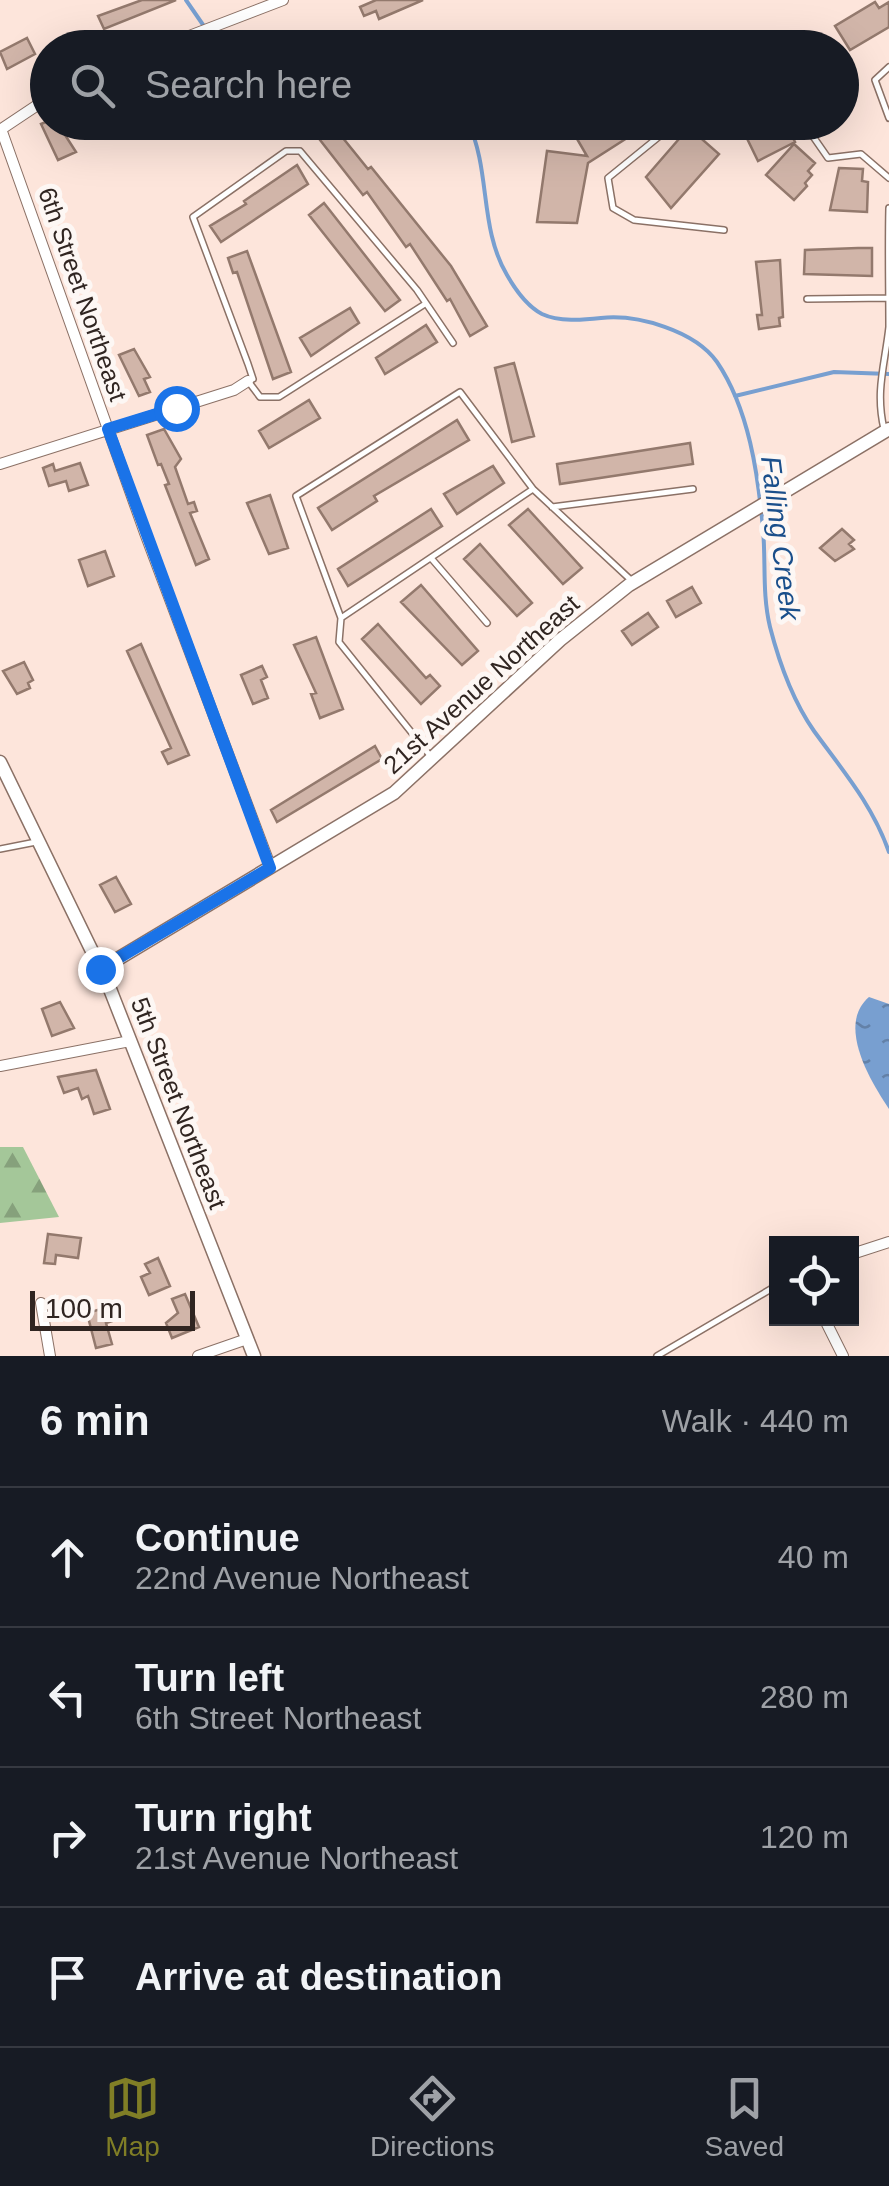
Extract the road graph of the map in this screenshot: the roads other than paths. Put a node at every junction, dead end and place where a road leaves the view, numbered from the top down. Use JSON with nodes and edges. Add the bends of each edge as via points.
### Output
{"nodes":[{"id":1,"x":284,"y":0,"type":"edge"},
{"id":2,"x":205,"y":30,"type":"edge"},
{"id":3,"x":889,"y":67,"type":"edge"},
{"id":4,"x":886,"y":100,"type":"edge"},
{"id":5,"x":30,"y":110,"type":"edge"},
{"id":6,"x":889,"y":118,"type":"edge"},
{"id":7,"x":0,"y":129,"type":"edge"},
{"id":8,"x":655,"y":140,"type":"edge"},
{"id":9,"x":816,"y":140,"type":"edge"},
{"id":10,"x":889,"y":178,"type":"edge"},
{"id":11,"x":889,"y":208,"type":"edge"},
{"id":12,"x":724,"y":230,"type":"dead end"},
{"id":13,"x":889,"y":298,"type":"edge"},
{"id":14,"x":807,"y":299,"type":"dead end"},
{"id":15,"x":425,"y":304,"type":"junction"},
{"id":16,"x":453,"y":343,"type":"dead end"},
{"id":17,"x":248,"y":381,"type":"junction"},
{"id":18,"x":108,"y":429,"type":"junction"},
{"id":19,"x":887,"y":430,"type":"edge"},
{"id":20,"x":0,"y":464,"type":"edge"},
{"id":21,"x":693,"y":489,"type":"dead end"},
{"id":22,"x":533,"y":490,"type":"junction"},
{"id":23,"x":552,"y":507,"type":"junction"},
{"id":24,"x":431,"y":558,"type":"junction"},
{"id":25,"x":634,"y":583,"type":"junction"},
{"id":26,"x":341,"y":618,"type":"junction"},
{"id":27,"x":487,"y":622,"type":"dead end"},
{"id":28,"x":434,"y":760,"type":"junction"},
{"id":29,"x":0,"y":762,"type":"edge"},
{"id":30,"x":39,"y":841,"type":"junction"},
{"id":31,"x":0,"y":850,"type":"edge"},
{"id":32,"x":270,"y":868,"type":"junction"},
{"id":33,"x":100,"y":969,"type":"junction"},
{"id":34,"x":130,"y":1040,"type":"junction"},
{"id":35,"x":0,"y":1066,"type":"edge"},
{"id":36,"x":889,"y":1242,"type":"edge"},
{"id":37,"x":859,"y":1252,"type":"edge"},
{"id":38,"x":769,"y":1290,"type":"edge"},
{"id":39,"x":42,"y":1304,"type":"dead end"},
{"id":40,"x":828,"y":1326,"type":"edge"},
{"id":41,"x":247,"y":1339,"type":"junction"},
{"id":42,"x":50,"y":1356,"type":"edge"},
{"id":43,"x":198,"y":1356,"type":"edge"},
{"id":44,"x":254,"y":1356,"type":"edge"},
{"id":45,"x":657,"y":1356,"type":"edge"},
{"id":46,"x":843,"y":1356,"type":"edge"}],
"edges":[{"from":1,"to":2,"type":"street"},
{"from":3,"to":4,"type":"lane","via":[[875,80]]},
{"from":4,"to":6,"type":"lane"},
{"from":5,"to":7,"type":"street"},
{"from":7,"to":18,"type":"street","name":"6th Street Northeast"},
{"from":8,"to":12,"type":"lane","via":[[608,178],[613,208],[634,220]]},
{"from":9,"to":10,"type":"lane","via":[[828,158],[861,154]]},
{"from":11,"to":13,"type":"lane"},
{"from":13,"to":14,"type":"lane"},
{"from":13,"to":19,"type":"lane","via":[[878,402]]},
{"from":15,"to":16,"type":"lane"},
{"from":15,"to":17,"type":"lane","via":[[279,396],[260,396]]},
{"from":15,"to":17,"type":"lane","via":[[305,154],[286,151],[193,217],[253,378]]},
{"from":17,"to":18,"type":"street"},
{"from":18,"to":20,"type":"street"},
{"from":18,"to":32,"type":"street","name":"6th Street Northeast"},
{"from":19,"to":25,"type":"street","name":"21st Avenue Northeast"},
{"from":21,"to":23,"type":"lane"},
{"from":22,"to":23,"type":"lane"},
{"from":22,"to":24,"type":"lane"},
{"from":22,"to":26,"type":"lane","via":[[460,392],[296,496]]},
{"from":23,"to":25,"type":"lane"},
{"from":24,"to":26,"type":"lane"},
{"from":24,"to":27,"type":"lane"},
{"from":25,"to":28,"type":"street","name":"21st Avenue Northeast","via":[[560,640]]},
{"from":26,"to":28,"type":"lane","via":[[340,642]]},
{"from":28,"to":32,"type":"street","name":"21st Avenue Northeast","via":[[394,793]]},
{"from":29,"to":30,"type":"street","name":"5th Street Northeast"},
{"from":30,"to":31,"type":"lane"},
{"from":30,"to":33,"type":"street","name":"5th Street Northeast"},
{"from":32,"to":33,"type":"street","name":"21st Avenue Northeast"},
{"from":33,"to":34,"type":"street","name":"5th Street Northeast"},
{"from":34,"to":35,"type":"street"},
{"from":34,"to":41,"type":"street","name":"5th Street Northeast"},
{"from":36,"to":37,"type":"street"},
{"from":38,"to":45,"type":"lane"},
{"from":39,"to":42,"type":"street"},
{"from":40,"to":46,"type":"street"},
{"from":41,"to":43,"type":"street"},
{"from":41,"to":44,"type":"street","name":"5th Street Northeast"}]}
